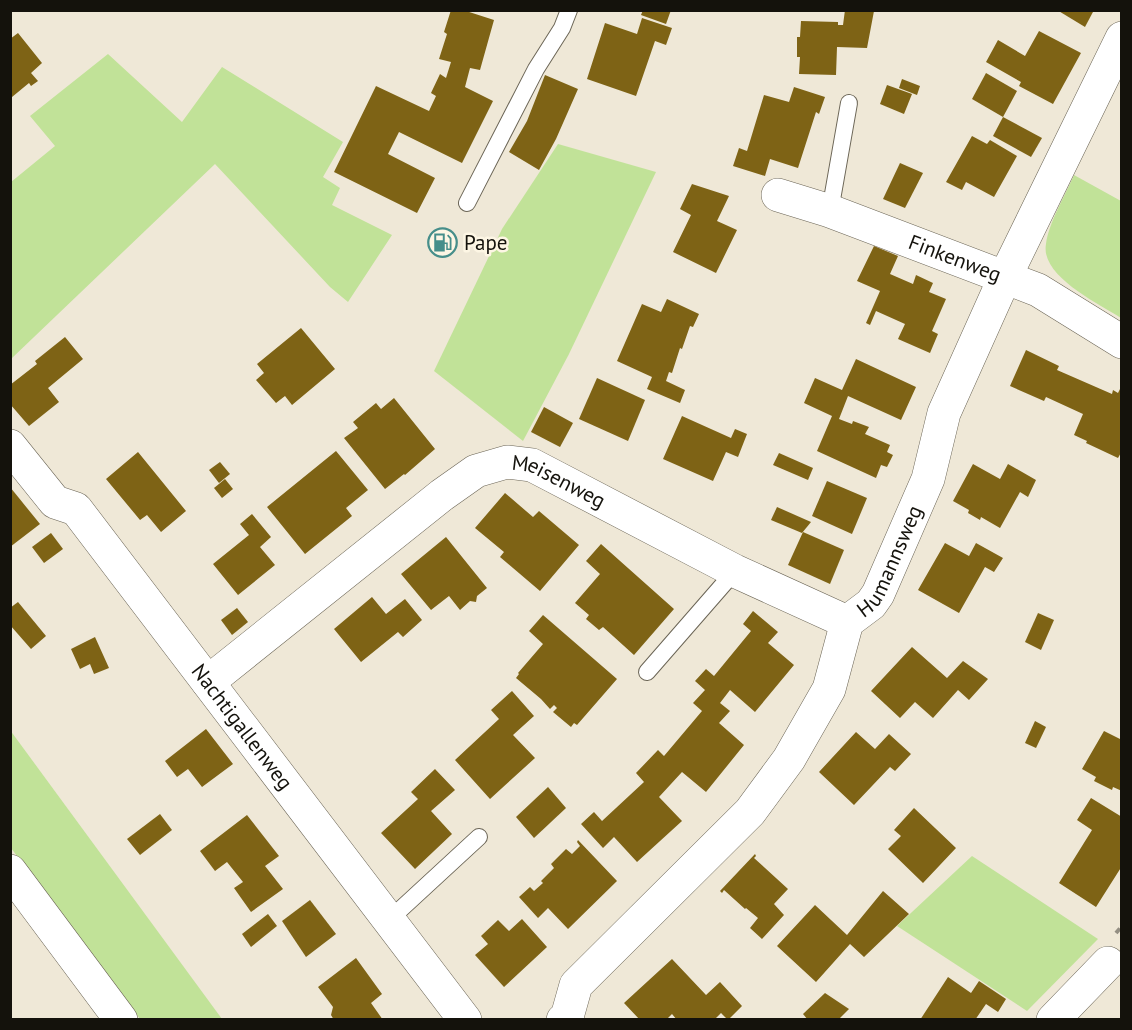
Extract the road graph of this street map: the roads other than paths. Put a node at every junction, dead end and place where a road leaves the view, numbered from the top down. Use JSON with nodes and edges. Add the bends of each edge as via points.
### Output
{"nodes":[{"id":1,"x":569,"y":10,"type":"edge"},
{"id":2,"x":1122,"y":38,"type":"edge"},
{"id":3,"x":849,"y":103,"type":"dead end"},
{"id":4,"x":778,"y":195,"type":"dead end"},
{"id":5,"x":467,"y":203,"type":"dead end"},
{"id":6,"x":830,"y":211,"type":"junction"},
{"id":7,"x":1005,"y":277,"type":"junction"},
{"id":8,"x":1122,"y":342,"type":"edge"},
{"id":9,"x":10,"y":446,"type":"edge"},
{"id":10,"x":735,"y":571,"type":"junction"},
{"id":11,"x":847,"y":622,"type":"junction"},
{"id":12,"x":647,"y":672,"type":"dead end"},
{"id":13,"x":208,"y":682,"type":"junction"},
{"id":14,"x":479,"y":837,"type":"dead end"},
{"id":15,"x":10,"y":871,"type":"edge"},
{"id":16,"x":389,"y":920,"type":"junction"},
{"id":17,"x":1108,"y":963,"type":"dead end"},
{"id":18,"x":120,"y":1020,"type":"edge"},
{"id":19,"x":465,"y":1020,"type":"edge"},
{"id":20,"x":563,"y":1020,"type":"edge"},
{"id":21,"x":1053,"y":1020,"type":"edge"}],
"edges":[{"from":1,"to":5,"type":"lane"},
{"from":2,"to":7,"type":"street","name":"Humannsweg"},
{"from":3,"to":6,"type":"lane"},
{"from":4,"to":6,"type":"street","name":"Finkenweg"},
{"from":6,"to":7,"type":"street","name":"Finkenweg"},
{"from":7,"to":8,"type":"street","name":"Finkenweg","via":[[1038,290]]},
{"from":7,"to":11,"type":"street","name":"Humannsweg","via":[[944,413],[928,480],[878,594]]},
{"from":9,"to":13,"type":"street","name":"Nachtigallenweg","via":[[55,502],[76,509]]},
{"from":10,"to":11,"type":"street","name":"Meisenweg"},
{"from":10,"to":12,"type":"lane"},
{"from":10,"to":13,"type":"street","name":"Meisenweg","via":[[532,465],[507,462],[476,471],[442,495]]},
{"from":11,"to":20,"type":"street","name":"Humannsweg","via":[[829,689],[789,759],[750,812],[576,986]]},
{"from":13,"to":16,"type":"street","name":"Nachtigallenweg"},
{"from":14,"to":16,"type":"lane"},
{"from":15,"to":18,"type":"street"},
{"from":16,"to":19,"type":"street","name":"Nachtigallenweg"},
{"from":17,"to":21,"type":"street"}]}
